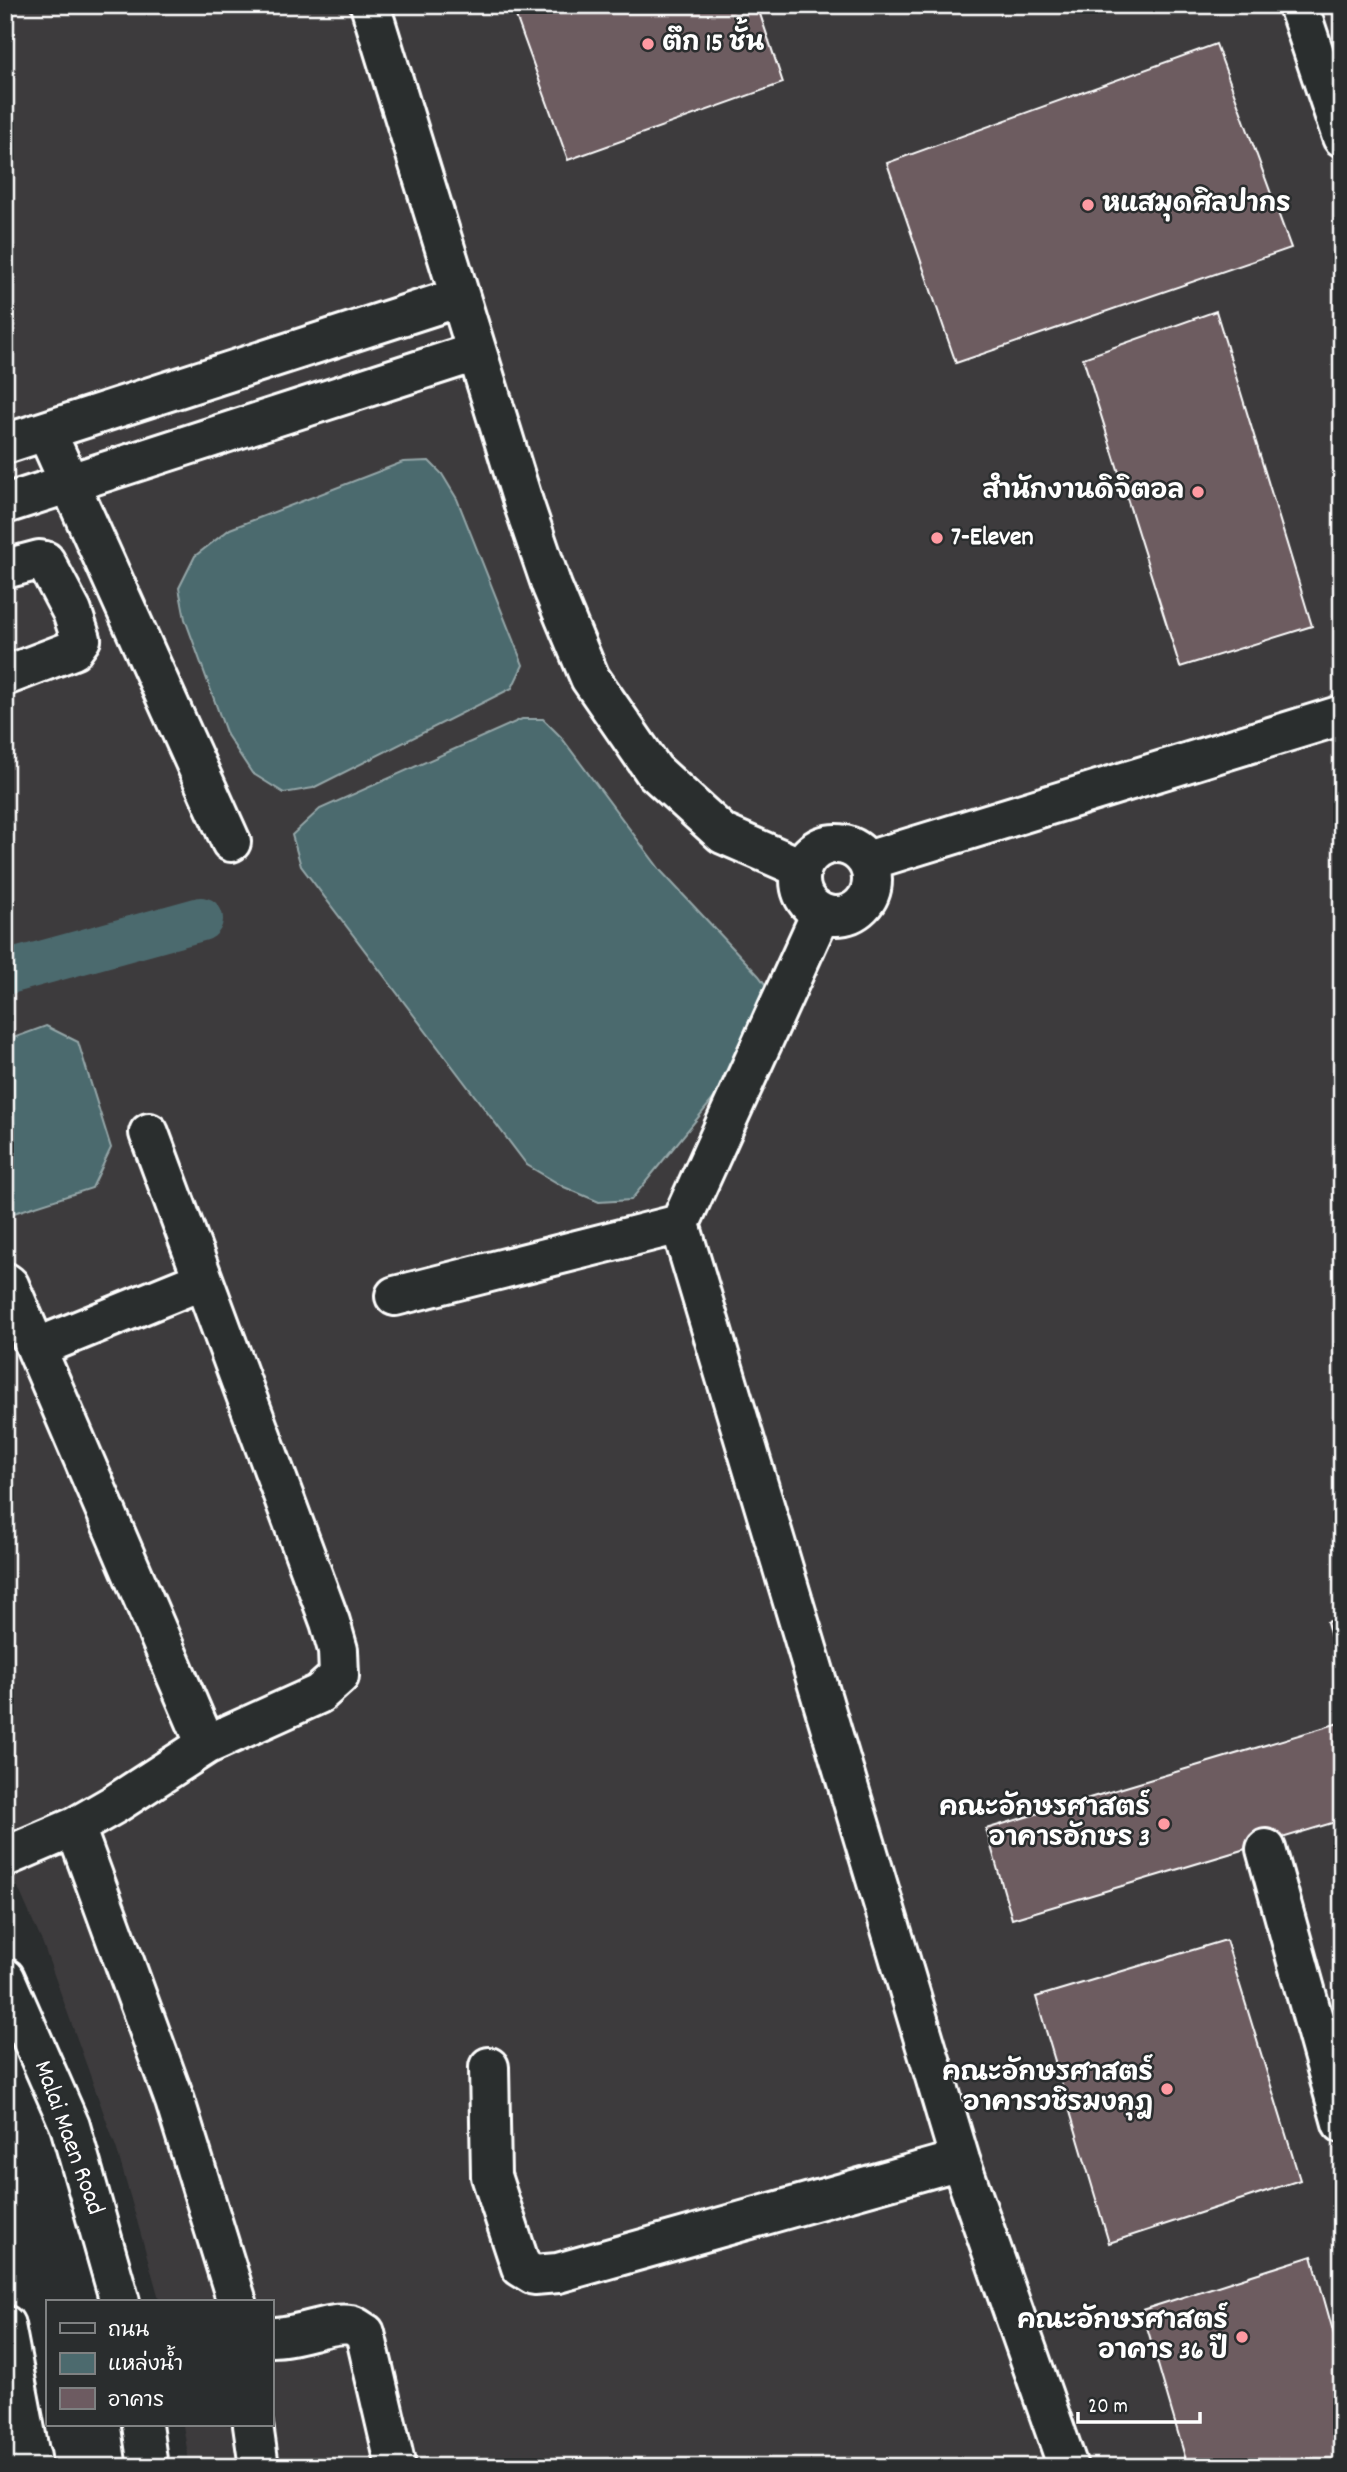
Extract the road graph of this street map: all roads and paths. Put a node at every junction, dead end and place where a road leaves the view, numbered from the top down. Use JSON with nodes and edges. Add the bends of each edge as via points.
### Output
{"nodes":[{"id":1,"x":370,"y":5,"type":"edge"},
{"id":2,"x":1298,"y":5,"type":"edge"},
{"id":3,"x":1342,"y":137,"type":"edge"},
{"id":4,"x":460,"y":297,"type":"junction"},
{"id":5,"x":476,"y":352,"type":"junction"},
{"id":6,"x":46,"y":431,"type":"junction"},
{"id":7,"x":5,"y":444,"type":"edge"},
{"id":8,"x":70,"y":484,"type":"junction"},
{"id":9,"x":5,"y":504,"type":"edge"},
{"id":10,"x":5,"y":569,"type":"edge"},
{"id":11,"x":5,"y":676,"type":"edge"},
{"id":12,"x":1342,"y":715,"type":"edge"},
{"id":13,"x":231,"y":842,"type":"dead end"},
{"id":14,"x":867,"y":861,"type":"junction"},
{"id":15,"x":801,"y":868,"type":"junction"},
{"id":16,"x":821,"y":913,"type":"junction"},
{"id":17,"x":149,"y":1133,"type":"dead end"},
{"id":18,"x":680,"y":1224,"type":"junction"},
{"id":19,"x":203,"y":1280,"type":"junction"},
{"id":20,"x":5,"y":1282,"type":"edge"},
{"id":21,"x":395,"y":1296,"type":"dead end"},
{"id":22,"x":36,"y":1348,"type":"junction"},
{"id":23,"x":206,"y":1745,"type":"junction"},
{"id":24,"x":75,"y":1827,"type":"junction"},
{"id":25,"x":1266,"y":1849,"type":"dead end"},
{"id":26,"x":5,"y":1857,"type":"edge"},
{"id":27,"x":5,"y":1978,"type":"edge"},
{"id":28,"x":489,"y":2067,"type":"dead end"},
{"id":29,"x":1342,"y":2123,"type":"edge"},
{"id":30,"x":960,"y":2160,"type":"junction"},
{"id":31,"x":119,"y":2300,"type":"edge"},
{"id":32,"x":236,"y":2300,"type":"edge"},
{"id":33,"x":5,"y":2325,"type":"edge"},
{"id":34,"x":273,"y":2337,"type":"edge"},
{"id":35,"x":142,"y":2426,"type":"edge"},
{"id":36,"x":253,"y":2426,"type":"edge"},
{"id":37,"x":23,"y":2461,"type":"edge"},
{"id":38,"x":148,"y":2467,"type":"edge"},
{"id":39,"x":259,"y":2467,"type":"edge"},
{"id":40,"x":397,"y":2467,"type":"edge"},
{"id":41,"x":1068,"y":2467,"type":"edge"}],
"edges":[{"from":1,"to":4,"type":"main road"},
{"from":2,"to":3,"type":"main road"},
{"from":4,"to":5,"type":"main road"},
{"from":4,"to":6,"type":"main road"},
{"from":5,"to":8,"type":"main road"},
{"from":5,"to":15,"type":"main road","via":[[552,587],[590,678],[654,771],[723,834]]},
{"from":6,"to":7,"type":"main road"},
{"from":6,"to":8,"type":"main road"},
{"from":8,"to":9,"type":"main road"},
{"from":8,"to":13,"type":"main road"},
{"from":10,"to":11,"type":"main road","via":[[45,561],[81,639],[73,650]]},
{"from":12,"to":14,"type":"main road"},
{"from":14,"to":15,"type":"main road","via":[[846,845],[834,844],[821,847]]},
{"from":14,"to":16,"type":"main road","via":[[871,886],[863,904],[846,914]]},
{"from":15,"to":16,"type":"main road","via":[[802,893]]},
{"from":16,"to":18,"type":"main road"},
{"from":17,"to":19,"type":"main road"},
{"from":18,"to":21,"type":"main road"},
{"from":18,"to":30,"type":"main road"},
{"from":19,"to":22,"type":"main road"},
{"from":19,"to":23,"type":"main road","via":[[330,1622],[339,1676],[319,1694]]},
{"from":20,"to":22,"type":"main road"},
{"from":22,"to":23,"type":"main road"},
{"from":23,"to":24,"type":"main road"},
{"from":24,"to":26,"type":"main road"},
{"from":24,"to":32,"type":"main road","via":[[175,2101]]},
{"from":25,"to":29,"type":"main road"},
{"from":27,"to":31,"type":"main road","name":"Malai Maen Road","via":[[70,2126]]},
{"from":28,"to":30,"type":"main road","via":[[491,2176],[521,2267],[534,2275],[558,2273]]},
{"from":30,"to":41,"type":"main road"},
{"from":33,"to":37,"type":"main road"},
{"from":34,"to":40,"type":"main road","via":[[350,2325],[365,2333]]},
{"from":35,"to":38,"type":"main road"},
{"from":36,"to":39,"type":"main road"}]}
